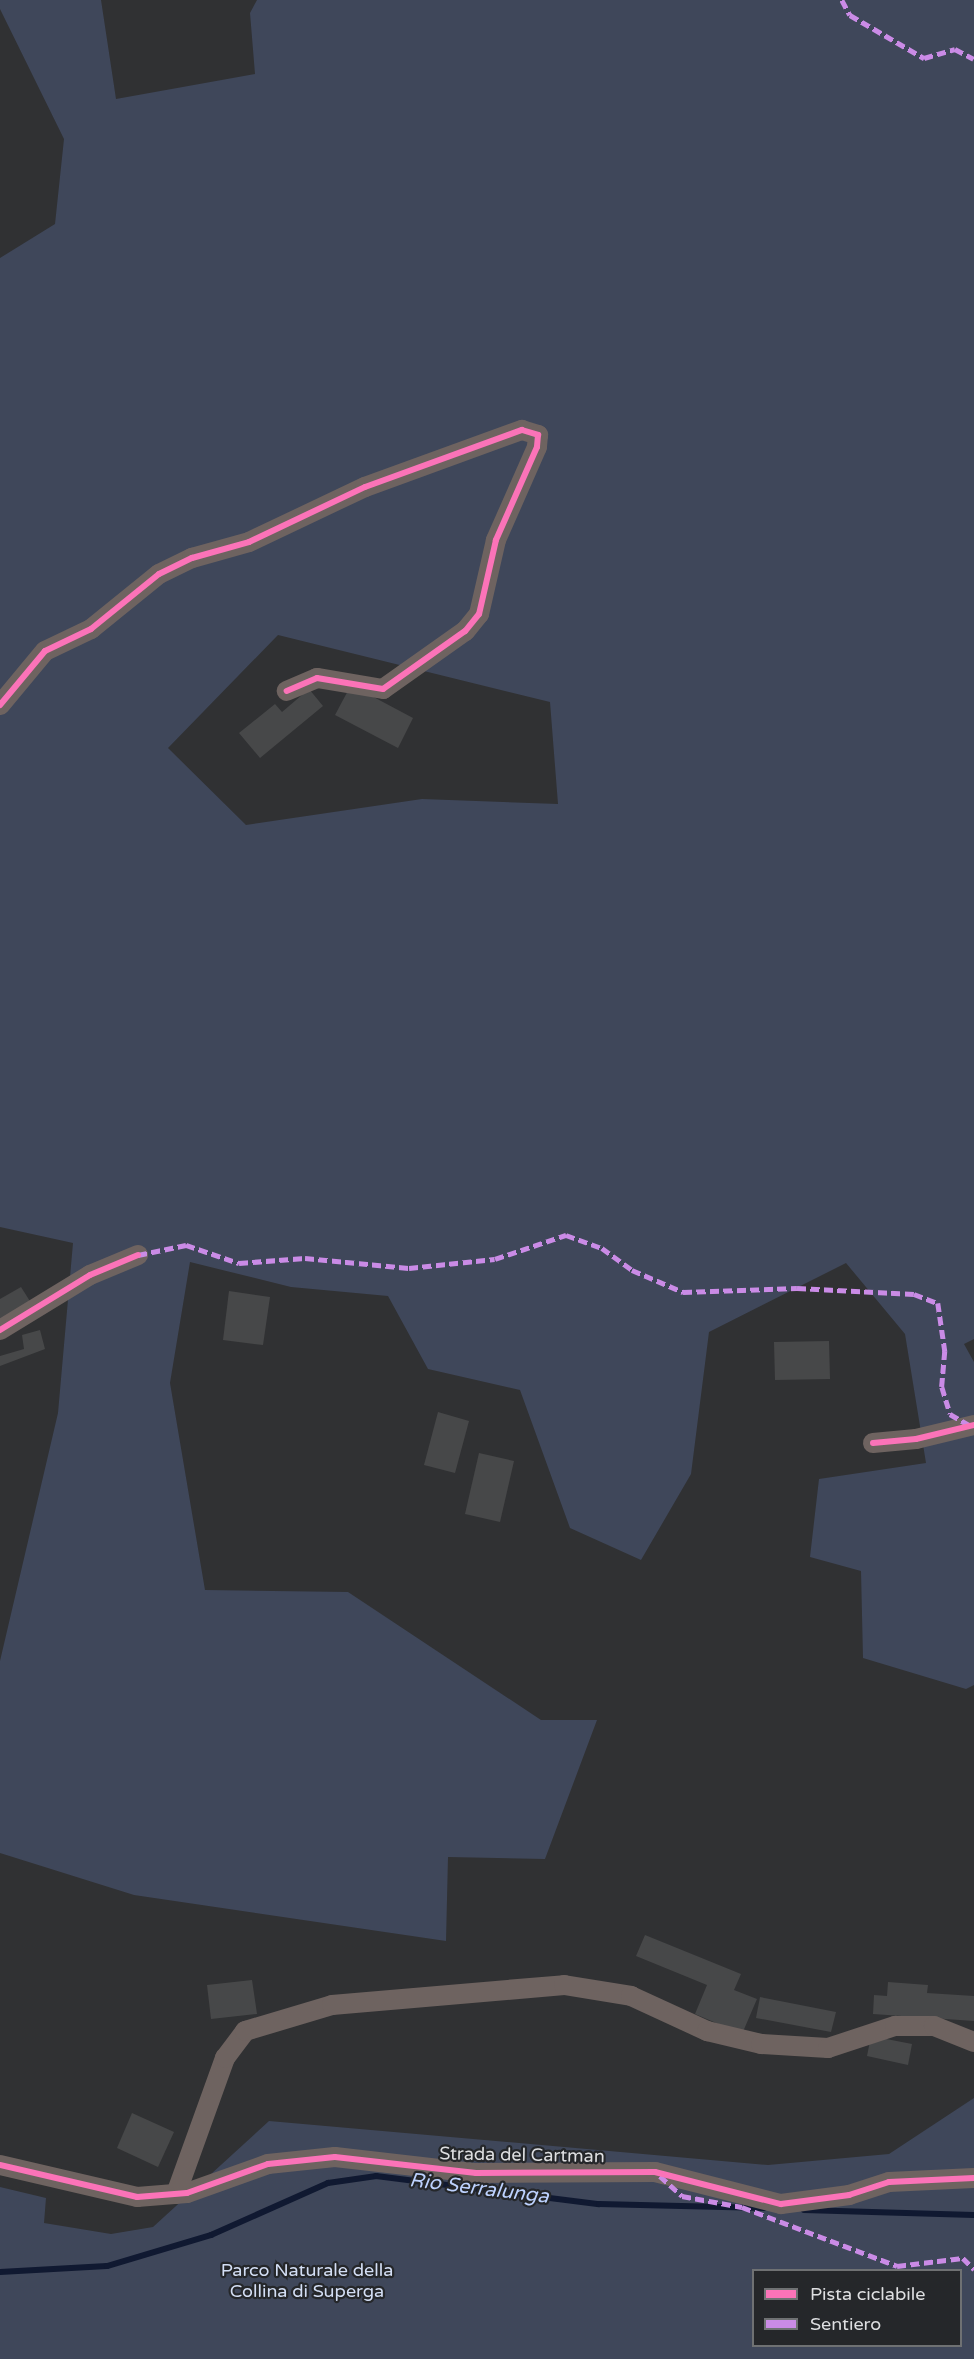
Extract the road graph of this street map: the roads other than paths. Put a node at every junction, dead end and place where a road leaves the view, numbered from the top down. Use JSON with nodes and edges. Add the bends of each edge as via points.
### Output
{"nodes":[{"id":1,"x":287,"y":691,"type":"dead end"},
{"id":2,"x":0,"y":705,"type":"edge"},
{"id":3,"x":138,"y":1255,"type":"dead end"},
{"id":4,"x":0,"y":1330,"type":"edge"},
{"id":5,"x":974,"y":1425,"type":"edge"},
{"id":6,"x":873,"y":1443,"type":"dead end"},
{"id":7,"x":974,"y":2042,"type":"edge"},
{"id":8,"x":0,"y":2165,"type":"edge"},
{"id":9,"x":974,"y":2178,"type":"edge"},
{"id":10,"x":176,"y":2194,"type":"junction"}],
"edges":[{"from":1,"to":2,"type":"street","via":[[317,678],[383,690],[465,631],[479,614],[496,540],[537,447],[538,435],[522,430],[365,487],[249,542],[192,558],[159,574],[91,629],[45,651]]},
{"from":3,"to":4,"type":"street","via":[[90,1275]]},
{"from":5,"to":6,"type":"street","via":[[916,1439]]},
{"from":7,"to":10,"type":"street","via":[[934,2026],[896,2026],[828,2048],[761,2043],[707,2031],[632,1996],[564,1985],[332,2005],[245,2031],[225,2058]]},
{"from":8,"to":10,"type":"street","name":"Strada del Cartman","via":[[137,2197]]},
{"from":9,"to":10,"type":"street","name":"Strada del Cartman","via":[[889,2182],[849,2195],[781,2204],[655,2172],[476,2173],[335,2157],[268,2164]]}]}
